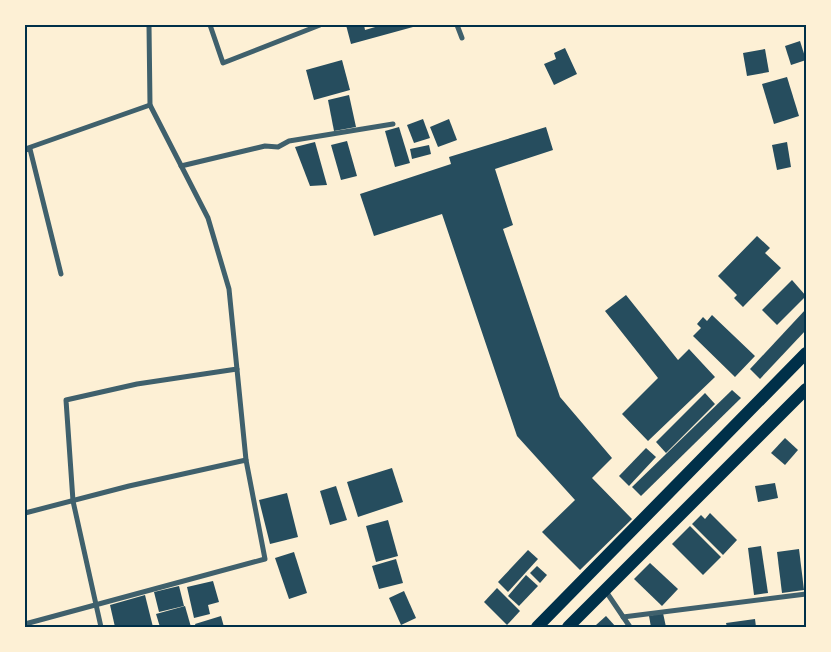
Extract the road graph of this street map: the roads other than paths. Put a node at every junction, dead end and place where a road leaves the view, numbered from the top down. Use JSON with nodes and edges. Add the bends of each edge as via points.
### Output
{"nodes":[{"id":1,"x":149,"y":25,"type":"edge"},
{"id":2,"x":210,"y":25,"type":"edge"},
{"id":3,"x":320,"y":25,"type":"edge"},
{"id":4,"x":457,"y":25,"type":"edge"},
{"id":5,"x":462,"y":38,"type":"dead end"},
{"id":6,"x":150,"y":105,"type":"junction"},
{"id":7,"x":392,"y":124,"type":"dead end"},
{"id":8,"x":25,"y":150,"type":"edge"},
{"id":9,"x":181,"y":166,"type":"junction"},
{"id":10,"x":61,"y":274,"type":"dead end"},
{"id":11,"x":806,"y":353,"type":"edge"},
{"id":12,"x":237,"y":369,"type":"junction"},
{"id":13,"x":806,"y":389,"type":"edge"},
{"id":14,"x":246,"y":460,"type":"junction"},
{"id":15,"x":73,"y":500,"type":"junction"},
{"id":16,"x":25,"y":513,"type":"edge"},
{"id":17,"x":605,"y":590,"type":"junction"},
{"id":18,"x":806,"y":594,"type":"edge"},
{"id":19,"x":95,"y":606,"type":"junction"},
{"id":20,"x":623,"y":617,"type":"junction"},
{"id":21,"x":25,"y":624,"type":"edge"},
{"id":22,"x":101,"y":627,"type":"edge"},
{"id":23,"x":537,"y":627,"type":"edge"},
{"id":24,"x":568,"y":627,"type":"edge"},
{"id":25,"x":630,"y":627,"type":"edge"}],
"edges":[{"from":1,"to":6,"type":"street"},
{"from":2,"to":3,"type":"street","via":[[222,63]]},
{"from":4,"to":5,"type":"street"},
{"from":6,"to":8,"type":"street"},
{"from":6,"to":9,"type":"street"},
{"from":7,"to":9,"type":"street","via":[[289,141],[278,147],[265,146]]},
{"from":8,"to":10,"type":"street","via":[[30,149]]},
{"from":9,"to":12,"type":"street","via":[[208,218],[229,289]]},
{"from":11,"to":23,"type":"main road"},
{"from":12,"to":14,"type":"street"},
{"from":12,"to":15,"type":"street","via":[[137,384],[66,400]]},
{"from":13,"to":17,"type":"main road"},
{"from":14,"to":15,"type":"street"},
{"from":14,"to":19,"type":"street","via":[[266,559]]},
{"from":15,"to":16,"type":"street"},
{"from":15,"to":19,"type":"street"},
{"from":17,"to":20,"type":"street"},
{"from":17,"to":24,"type":"main road"},
{"from":18,"to":20,"type":"street"},
{"from":19,"to":21,"type":"street"},
{"from":19,"to":22,"type":"street"},
{"from":20,"to":25,"type":"street"}]}
